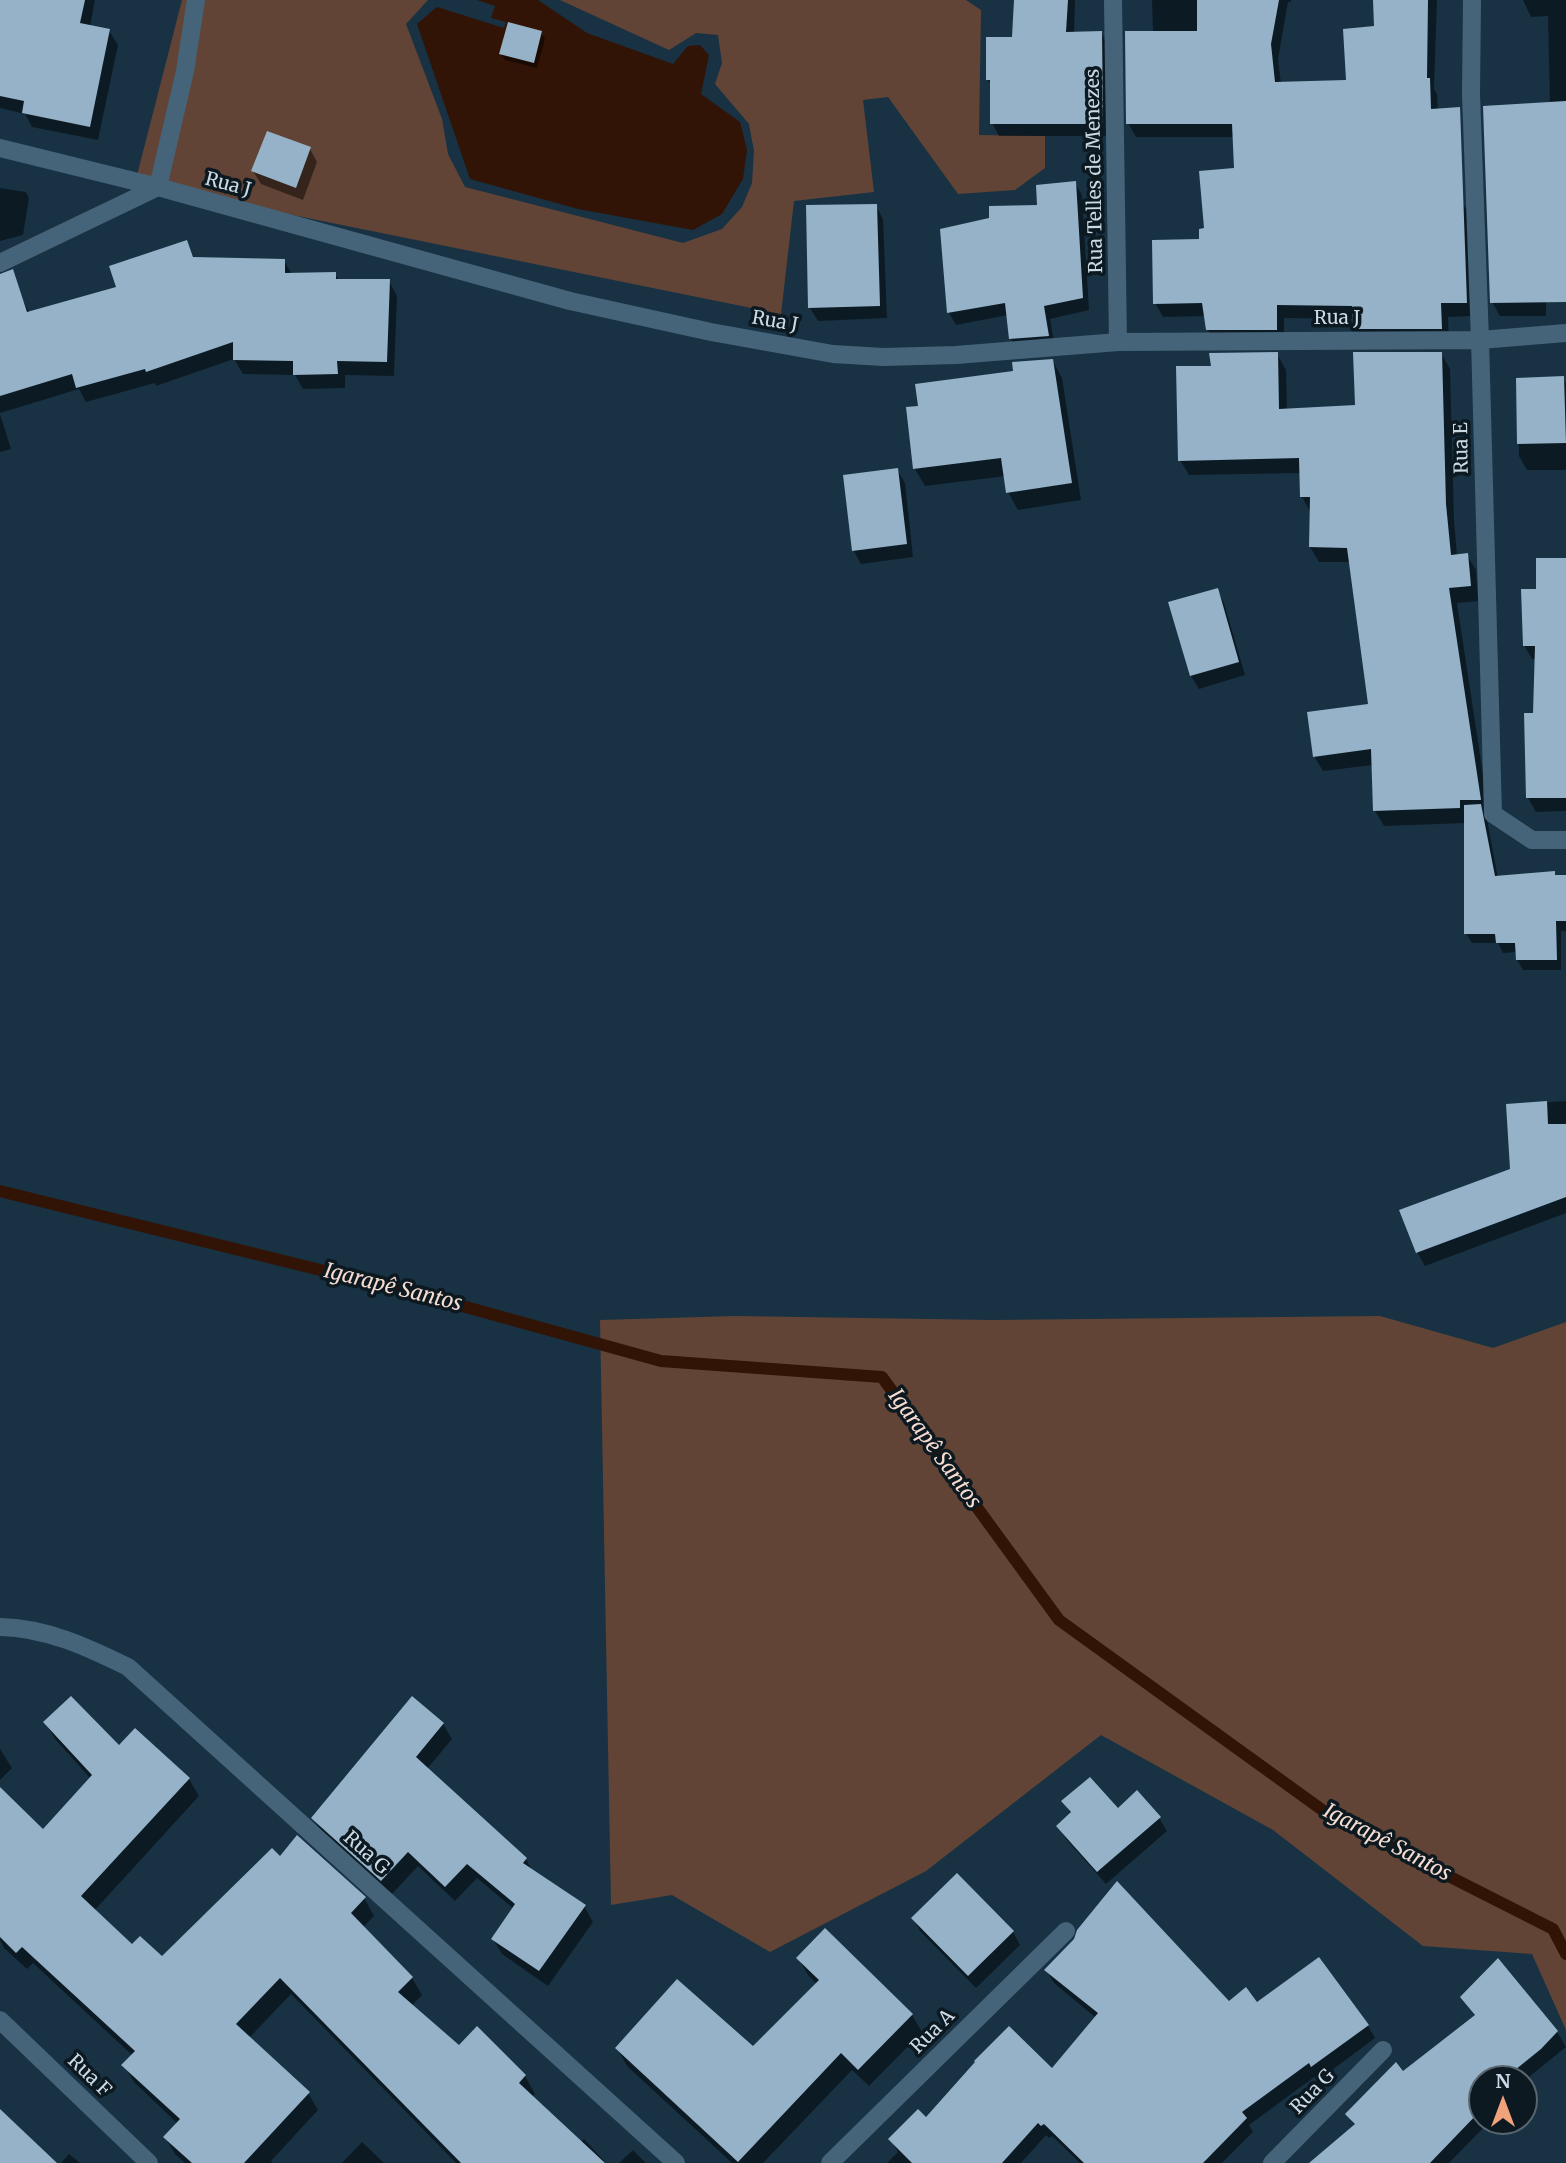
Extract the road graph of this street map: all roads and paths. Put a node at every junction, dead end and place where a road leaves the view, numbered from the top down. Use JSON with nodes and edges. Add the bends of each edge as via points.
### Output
{"nodes":[{"id":1,"x":196,"y":0,"type":"edge"},
{"id":2,"x":1113,"y":0,"type":"edge"},
{"id":3,"x":1472,"y":0,"type":"edge"},
{"id":4,"x":0,"y":148,"type":"edge"},
{"id":5,"x":158,"y":187,"type":"junction"},
{"id":6,"x":0,"y":263,"type":"edge"},
{"id":7,"x":1566,"y":333,"type":"edge"},
{"id":8,"x":1480,"y":340,"type":"junction"},
{"id":9,"x":1118,"y":342,"type":"junction"},
{"id":10,"x":1566,"y":840,"type":"edge"},
{"id":11,"x":0,"y":1627,"type":"edge"},
{"id":12,"x":1066,"y":1931,"type":"dead end"},
{"id":13,"x":0,"y":2020,"type":"edge"},
{"id":14,"x":1383,"y":2050,"type":"dead end"},
{"id":15,"x":149,"y":2163,"type":"edge"},
{"id":16,"x":676,"y":2163,"type":"edge"},
{"id":17,"x":830,"y":2163,"type":"edge"},
{"id":18,"x":1272,"y":2163,"type":"edge"}],
"edges":[{"from":1,"to":5,"type":"street"},
{"from":2,"to":9,"type":"street","name":"Rua Telles de Menezes"},
{"from":3,"to":8,"type":"street","name":"Rua E"},
{"from":4,"to":5,"type":"street","name":"Rua J"},
{"from":5,"to":6,"type":"street"},
{"from":5,"to":9,"type":"street","name":"Rua J","via":[[570,301],[833,354],[883,358],[956,355]]},
{"from":7,"to":8,"type":"street","name":"Rua J"},
{"from":8,"to":9,"type":"street","name":"Rua J"},
{"from":8,"to":10,"type":"street","name":"Rua E","via":[[1493,814],[1532,840]]},
{"from":11,"to":16,"type":"street","name":"Rua G","via":[[22,1627],[73,1640],[128,1667]]},
{"from":12,"to":17,"type":"street","name":"Rua A"},
{"from":13,"to":15,"type":"street","name":"Rua F"},
{"from":14,"to":18,"type":"street","name":"Rua G"}]}
